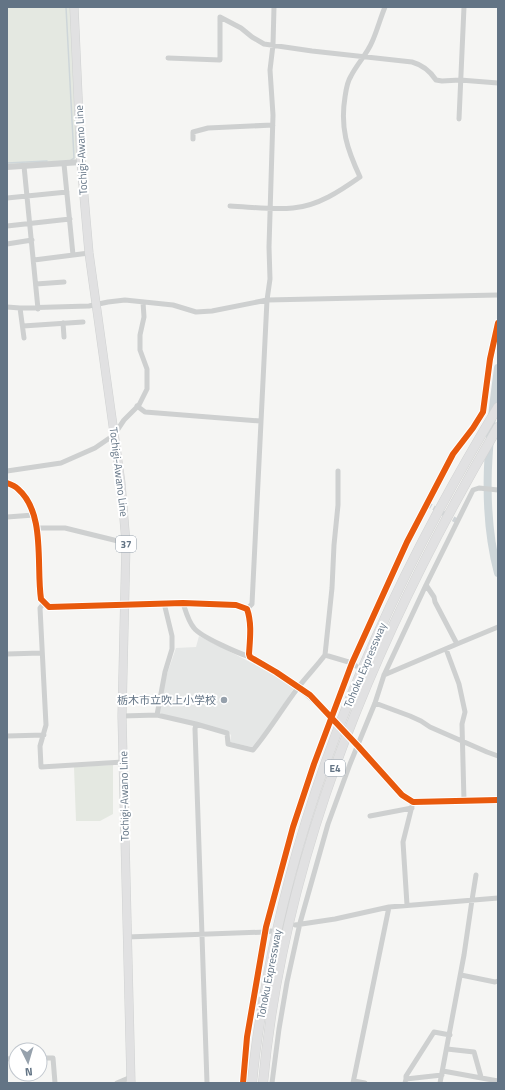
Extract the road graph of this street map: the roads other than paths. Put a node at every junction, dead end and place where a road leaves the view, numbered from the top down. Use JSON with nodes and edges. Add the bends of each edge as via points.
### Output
{"nodes":[{"id":1,"x":74,"y":7,"type":"edge"},
{"id":2,"x":274,"y":7,"type":"edge"},
{"id":3,"x":385,"y":7,"type":"edge"},
{"id":4,"x":464,"y":7,"type":"edge"},
{"id":5,"x":273,"y":45,"type":"junction"},
{"id":6,"x":362,"y":57,"type":"junction"},
{"id":7,"x":168,"y":58,"type":"dead end"},
{"id":8,"x":460,"y":80,"type":"junction"},
{"id":9,"x":498,"y":83,"type":"edge"},
{"id":10,"x":459,"y":119,"type":"dead end"},
{"id":11,"x":273,"y":125,"type":"junction"},
{"id":12,"x":193,"y":139,"type":"dead end"},
{"id":13,"x":81,"y":162,"type":"junction"},
{"id":14,"x":64,"y":164,"type":"junction"},
{"id":15,"x":24,"y":166,"type":"junction"},
{"id":16,"x":7,"y":167,"type":"edge"},
{"id":17,"x":67,"y":192,"type":"junction"},
{"id":18,"x":28,"y":197,"type":"junction"},
{"id":19,"x":7,"y":198,"type":"edge"},
{"id":20,"x":230,"y":206,"type":"dead end"},
{"id":21,"x":269,"y":208,"type":"junction"},
{"id":22,"x":70,"y":219,"type":"junction"},
{"id":23,"x":30,"y":224,"type":"junction"},
{"id":24,"x":7,"y":226,"type":"edge"},
{"id":25,"x":32,"y":240,"type":"junction"},
{"id":26,"x":7,"y":244,"type":"edge"},
{"id":27,"x":89,"y":253,"type":"junction"},
{"id":28,"x":73,"y":255,"type":"junction"},
{"id":29,"x":34,"y":260,"type":"junction"},
{"id":30,"x":64,"y":282,"type":"dead end"},
{"id":31,"x":36,"y":284,"type":"junction"},
{"id":32,"x":498,"y":295,"type":"edge"},
{"id":33,"x":267,"y":300,"type":"junction"},
{"id":34,"x":143,"y":302,"type":"junction"},
{"id":35,"x":96,"y":304,"type":"junction"},
{"id":36,"x":7,"y":307,"type":"edge"},
{"id":37,"x":20,"y":308,"type":"junction"},
{"id":38,"x":38,"y":309,"type":"junction"},
{"id":39,"x":83,"y":322,"type":"dead end"},
{"id":40,"x":498,"y":323,"type":"edge"},
{"id":41,"x":63,"y":324,"type":"junction"},
{"id":42,"x":23,"y":326,"type":"junction"},
{"id":43,"x":64,"y":337,"type":"dead end"},
{"id":44,"x":24,"y":338,"type":"dead end"},
{"id":45,"x":137,"y":406,"type":"junction"},
{"id":46,"x":498,"y":407,"type":"edge"},
{"id":47,"x":260,"y":421,"type":"junction"},
{"id":48,"x":498,"y":427,"type":"edge"},
{"id":49,"x":114,"y":435,"type":"junction"},
{"id":50,"x":7,"y":471,"type":"edge"},
{"id":51,"x":338,"y":471,"type":"dead end"},
{"id":52,"x":7,"y":483,"type":"edge"},
{"id":53,"x":497,"y":490,"type":"edge"},
{"id":54,"x":34,"y":515,"type":"junction"},
{"id":55,"x":7,"y":517,"type":"edge"},
{"id":56,"x":37,"y":528,"type":"junction"},
{"id":57,"x":126,"y":543,"type":"junction"},
{"id":58,"x":426,"y":585,"type":"junction"},
{"id":59,"x":44,"y":603,"type":"junction"},
{"id":60,"x":164,"y":603,"type":"junction"},
{"id":61,"x":183,"y":603,"type":"junction"},
{"id":62,"x":125,"y":604,"type":"junction"},
{"id":63,"x":246,"y":609,"type":"junction"},
{"id":64,"x":498,"y":627,"type":"edge"},
{"id":65,"x":457,"y":644,"type":"junction"},
{"id":66,"x":446,"y":649,"type":"junction"},
{"id":67,"x":41,"y":653,"type":"junction"},
{"id":68,"x":7,"y":654,"type":"edge"},
{"id":69,"x":325,"y":655,"type":"junction"},
{"id":70,"x":250,"y":657,"type":"junction"},
{"id":71,"x":354,"y":665,"type":"junction"},
{"id":72,"x":384,"y":675,"type":"junction"},
{"id":73,"x":299,"y":687,"type":"junction"},
{"id":74,"x":375,"y":703,"type":"junction"},
{"id":75,"x":157,"y":715,"type":"junction"},
{"id":76,"x":122,"y":716,"type":"junction"},
{"id":77,"x":333,"y":719,"type":"junction"},
{"id":78,"x":196,"y":724,"type":"junction"},
{"id":79,"x":44,"y":735,"type":"junction"},
{"id":80,"x":7,"y":736,"type":"edge"},
{"id":81,"x":353,"y":740,"type":"dead end"},
{"id":82,"x":463,"y":742,"type":"junction"},
{"id":83,"x":358,"y":746,"type":"junction"},
{"id":84,"x":498,"y":756,"type":"edge"},
{"id":85,"x":123,"y":762,"type":"junction"},
{"id":86,"x":498,"y":800,"type":"edge"},
{"id":87,"x":464,"y":801,"type":"junction"},
{"id":88,"x":412,"y":805,"type":"junction"},
{"id":89,"x":370,"y":816,"type":"dead end"},
{"id":90,"x":476,"y":875,"type":"dead end"},
{"id":91,"x":498,"y":898,"type":"edge"},
{"id":92,"x":472,"y":900,"type":"junction"},
{"id":93,"x":407,"y":905,"type":"junction"},
{"id":94,"x":389,"y":907,"type":"junction"},
{"id":95,"x":298,"y":924,"type":"junction"},
{"id":96,"x":268,"y":931,"type":"junction"},
{"id":97,"x":202,"y":935,"type":"junction"},
{"id":98,"x":127,"y":937,"type":"junction"},
{"id":99,"x":461,"y":975,"type":"junction"},
{"id":100,"x":498,"y":981,"type":"edge"},
{"id":101,"x":450,"y":1035,"type":"junction"},
{"id":102,"x":447,"y":1049,"type":"junction"},
{"id":103,"x":48,"y":1058,"type":"edge"},
{"id":104,"x":442,"y":1073,"type":"junction"},
{"id":105,"x":480,"y":1077,"type":"junction"},
{"id":106,"x":131,"y":1080,"type":"edge"},
{"id":107,"x":405,"y":1081,"type":"edge"},
{"id":108,"x":498,"y":1081,"type":"edge"},
{"id":109,"x":354,"y":1082,"type":"edge"},
{"id":110,"x":55,"y":1083,"type":"edge"},
{"id":111,"x":117,"y":1083,"type":"edge"},
{"id":112,"x":207,"y":1083,"type":"edge"},
{"id":113,"x":242,"y":1083,"type":"edge"},
{"id":114,"x":252,"y":1083,"type":"edge"},
{"id":115,"x":263,"y":1083,"type":"edge"},
{"id":116,"x":272,"y":1083,"type":"edge"},
{"id":117,"x":365,"y":1083,"type":"edge"},
{"id":118,"x":440,"y":1083,"type":"edge"}],
"edges":[{"from":1,"to":13,"type":"main road","name":"Tochigi-Awano Line","number":"37"},
{"from":2,"to":5,"type":"street"},
{"from":3,"to":6,"type":"street","via":[[371,43]]},
{"from":4,"to":8,"type":"street"},
{"from":5,"to":6,"type":"street"},
{"from":5,"to":7,"type":"street","via":[[264,44],[220,17],[220,60]]},
{"from":5,"to":11,"type":"street","via":[[270,70]]},
{"from":6,"to":8,"type":"street","via":[[412,62],[420,64],[436,80]]},
{"from":6,"to":21,"type":"street","via":[[350,78],[342,110],[346,141],[360,177],[341,191],[314,203],[294,208]]},
{"from":8,"to":9,"type":"street"},
{"from":8,"to":10,"type":"street"},
{"from":11,"to":12,"type":"street","via":[[208,128],[193,132]]},
{"from":11,"to":21,"type":"street"},
{"from":13,"to":14,"type":"street"},
{"from":13,"to":27,"type":"main road","name":"Tochigi-Awano Line","number":"37"},
{"from":14,"to":15,"type":"street"},
{"from":14,"to":17,"type":"street"},
{"from":15,"to":16,"type":"street"},
{"from":15,"to":18,"type":"street"},
{"from":17,"to":18,"type":"street"},
{"from":17,"to":22,"type":"street"},
{"from":18,"to":19,"type":"street"},
{"from":18,"to":23,"type":"street"},
{"from":20,"to":21,"type":"street"},
{"from":21,"to":33,"type":"street","via":[[270,279]]},
{"from":22,"to":23,"type":"street"},
{"from":22,"to":28,"type":"street"},
{"from":23,"to":24,"type":"street"},
{"from":23,"to":25,"type":"street"},
{"from":25,"to":26,"type":"street"},
{"from":25,"to":29,"type":"street"},
{"from":27,"to":28,"type":"street"},
{"from":27,"to":35,"type":"main road","name":"Tochigi-Awano Line","number":"37"},
{"from":28,"to":29,"type":"street"},
{"from":29,"to":31,"type":"street"},
{"from":30,"to":31,"type":"street"},
{"from":31,"to":38,"type":"street"},
{"from":32,"to":33,"type":"street"},
{"from":33,"to":34,"type":"street","via":[[196,312],[174,305]]},
{"from":33,"to":47,"type":"street"},
{"from":34,"to":35,"type":"street","via":[[125,300]]},
{"from":34,"to":45,"type":"street","via":[[140,350],[146,369],[147,384],[144,397]]},
{"from":35,"to":38,"type":"street"},
{"from":35,"to":49,"type":"main road","name":"Tochigi-Awano Line","number":"37"},
{"from":36,"to":37,"type":"street"},
{"from":37,"to":38,"type":"street"},
{"from":37,"to":42,"type":"street"},
{"from":39,"to":41,"type":"street"},
{"from":40,"to":71,"type":"street","via":[[483,412],[453,454],[407,542]]},
{"from":41,"to":42,"type":"street"},
{"from":41,"to":43,"type":"street"},
{"from":42,"to":44,"type":"street"},
{"from":45,"to":47,"type":"street","via":[[145,412]]},
{"from":45,"to":49,"type":"street"},
{"from":46,"to":114,"type":"highway","name":"Tohoku Expressway","number":"E4","via":[[423,539],[376,637],[338,730],[292,871],[277,932]]},
{"from":47,"to":63,"type":"street","via":[[252,604]]},
{"from":48,"to":115,"type":"highway","name":"Tohoku Expressway","number":"E4","via":[[427,555],[386,640],[330,783],[302,873],[287,934],[272,1013]]},
{"from":49,"to":50,"type":"street","via":[[95,448],[61,463]]},
{"from":49,"to":57,"type":"main road","name":"Tochigi-Awano Line","number":"37"},
{"from":51,"to":69,"type":"street","via":[[338,505]]},
{"from":52,"to":54,"type":"street","via":[[18,488]]},
{"from":53,"to":58,"type":"street","via":[[472,490]]},
{"from":54,"to":55,"type":"street"},
{"from":54,"to":56,"type":"street"},
{"from":56,"to":57,"type":"street","via":[[65,528]]},
{"from":56,"to":59,"type":"street","via":[[39,588]]},
{"from":57,"to":62,"type":"main road","name":"Tochigi-Awano Line","number":"37"},
{"from":58,"to":65,"type":"street"},
{"from":58,"to":72,"type":"street"},
{"from":59,"to":62,"type":"street","via":[[49,607]]},
{"from":59,"to":67,"type":"street","via":[[40,608]]},
{"from":60,"to":61,"type":"street"},
{"from":60,"to":62,"type":"street"},
{"from":60,"to":75,"type":"street","via":[[172,636],[172,649]]},
{"from":61,"to":63,"type":"street","via":[[236,605]]},
{"from":61,"to":70,"type":"street","via":[[195,630]]},
{"from":62,"to":76,"type":"main road","name":"Tochigi-Awano Line","number":"37"},
{"from":63,"to":70,"type":"street","via":[[249,615]]},
{"from":64,"to":65,"type":"street"},
{"from":65,"to":66,"type":"street"},
{"from":66,"to":72,"type":"street"},
{"from":66,"to":82,"type":"street","via":[[459,684],[465,712],[462,724]]},
{"from":67,"to":68,"type":"street"},
{"from":67,"to":79,"type":"street","via":[[46,725]]},
{"from":69,"to":71,"type":"street"},
{"from":69,"to":73,"type":"street"},
{"from":70,"to":73,"type":"street"},
{"from":71,"to":77,"type":"street"},
{"from":72,"to":74,"type":"street"},
{"from":73,"to":77,"type":"street"},
{"from":73,"to":78,"type":"street","via":[[253,750],[228,744],[227,733]]},
{"from":74,"to":82,"type":"street","via":[[410,716]]},
{"from":74,"to":83,"type":"street"},
{"from":75,"to":76,"type":"street"},
{"from":75,"to":78,"type":"street"},
{"from":76,"to":85,"type":"main road","name":"Tochigi-Awano Line","number":"37"},
{"from":77,"to":96,"type":"street","via":[[293,827]]},
{"from":78,"to":97,"type":"street"},
{"from":79,"to":80,"type":"street"},
{"from":79,"to":85,"type":"street","via":[[40,746],[41,767]]},
{"from":81,"to":83,"type":"street"},
{"from":82,"to":84,"type":"street"},
{"from":82,"to":87,"type":"street"},
{"from":83,"to":88,"type":"street"},
{"from":83,"to":95,"type":"street","via":[[328,824]]},
{"from":85,"to":98,"type":"main road","name":"Tochigi-Awano Line","number":"37"},
{"from":86,"to":87,"type":"street"},
{"from":87,"to":88,"type":"street"},
{"from":88,"to":89,"type":"street"},
{"from":88,"to":93,"type":"street","via":[[403,842]]},
{"from":90,"to":92,"type":"street"},
{"from":91,"to":92,"type":"street"},
{"from":92,"to":93,"type":"street"},
{"from":92,"to":99,"type":"street"},
{"from":93,"to":94,"type":"street"},
{"from":94,"to":95,"type":"street"},
{"from":94,"to":109,"type":"street"},
{"from":95,"to":116,"type":"street","via":[[285,990]]},
{"from":96,"to":97,"type":"street"},
{"from":96,"to":113,"type":"street","via":[[247,1037]]},
{"from":97,"to":98,"type":"street"},
{"from":97,"to":112,"type":"street"},
{"from":98,"to":106,"type":"main road","name":"Tochigi-Awano Line","number":"37"},
{"from":99,"to":100,"type":"street"},
{"from":99,"to":101,"type":"street"},
{"from":101,"to":102,"type":"street"},
{"from":101,"to":107,"type":"street","via":[[434,1032]]},
{"from":102,"to":104,"type":"street"},
{"from":102,"to":105,"type":"street","via":[[474,1052]]},
{"from":103,"to":110,"type":"street","via":[[53,1058]]},
{"from":104,"to":105,"type":"street"},
{"from":104,"to":107,"type":"street"},
{"from":104,"to":118,"type":"street"},
{"from":105,"to":108,"type":"street"},
{"from":106,"to":111,"type":"street"},
{"from":109,"to":117,"type":"street"}]}
